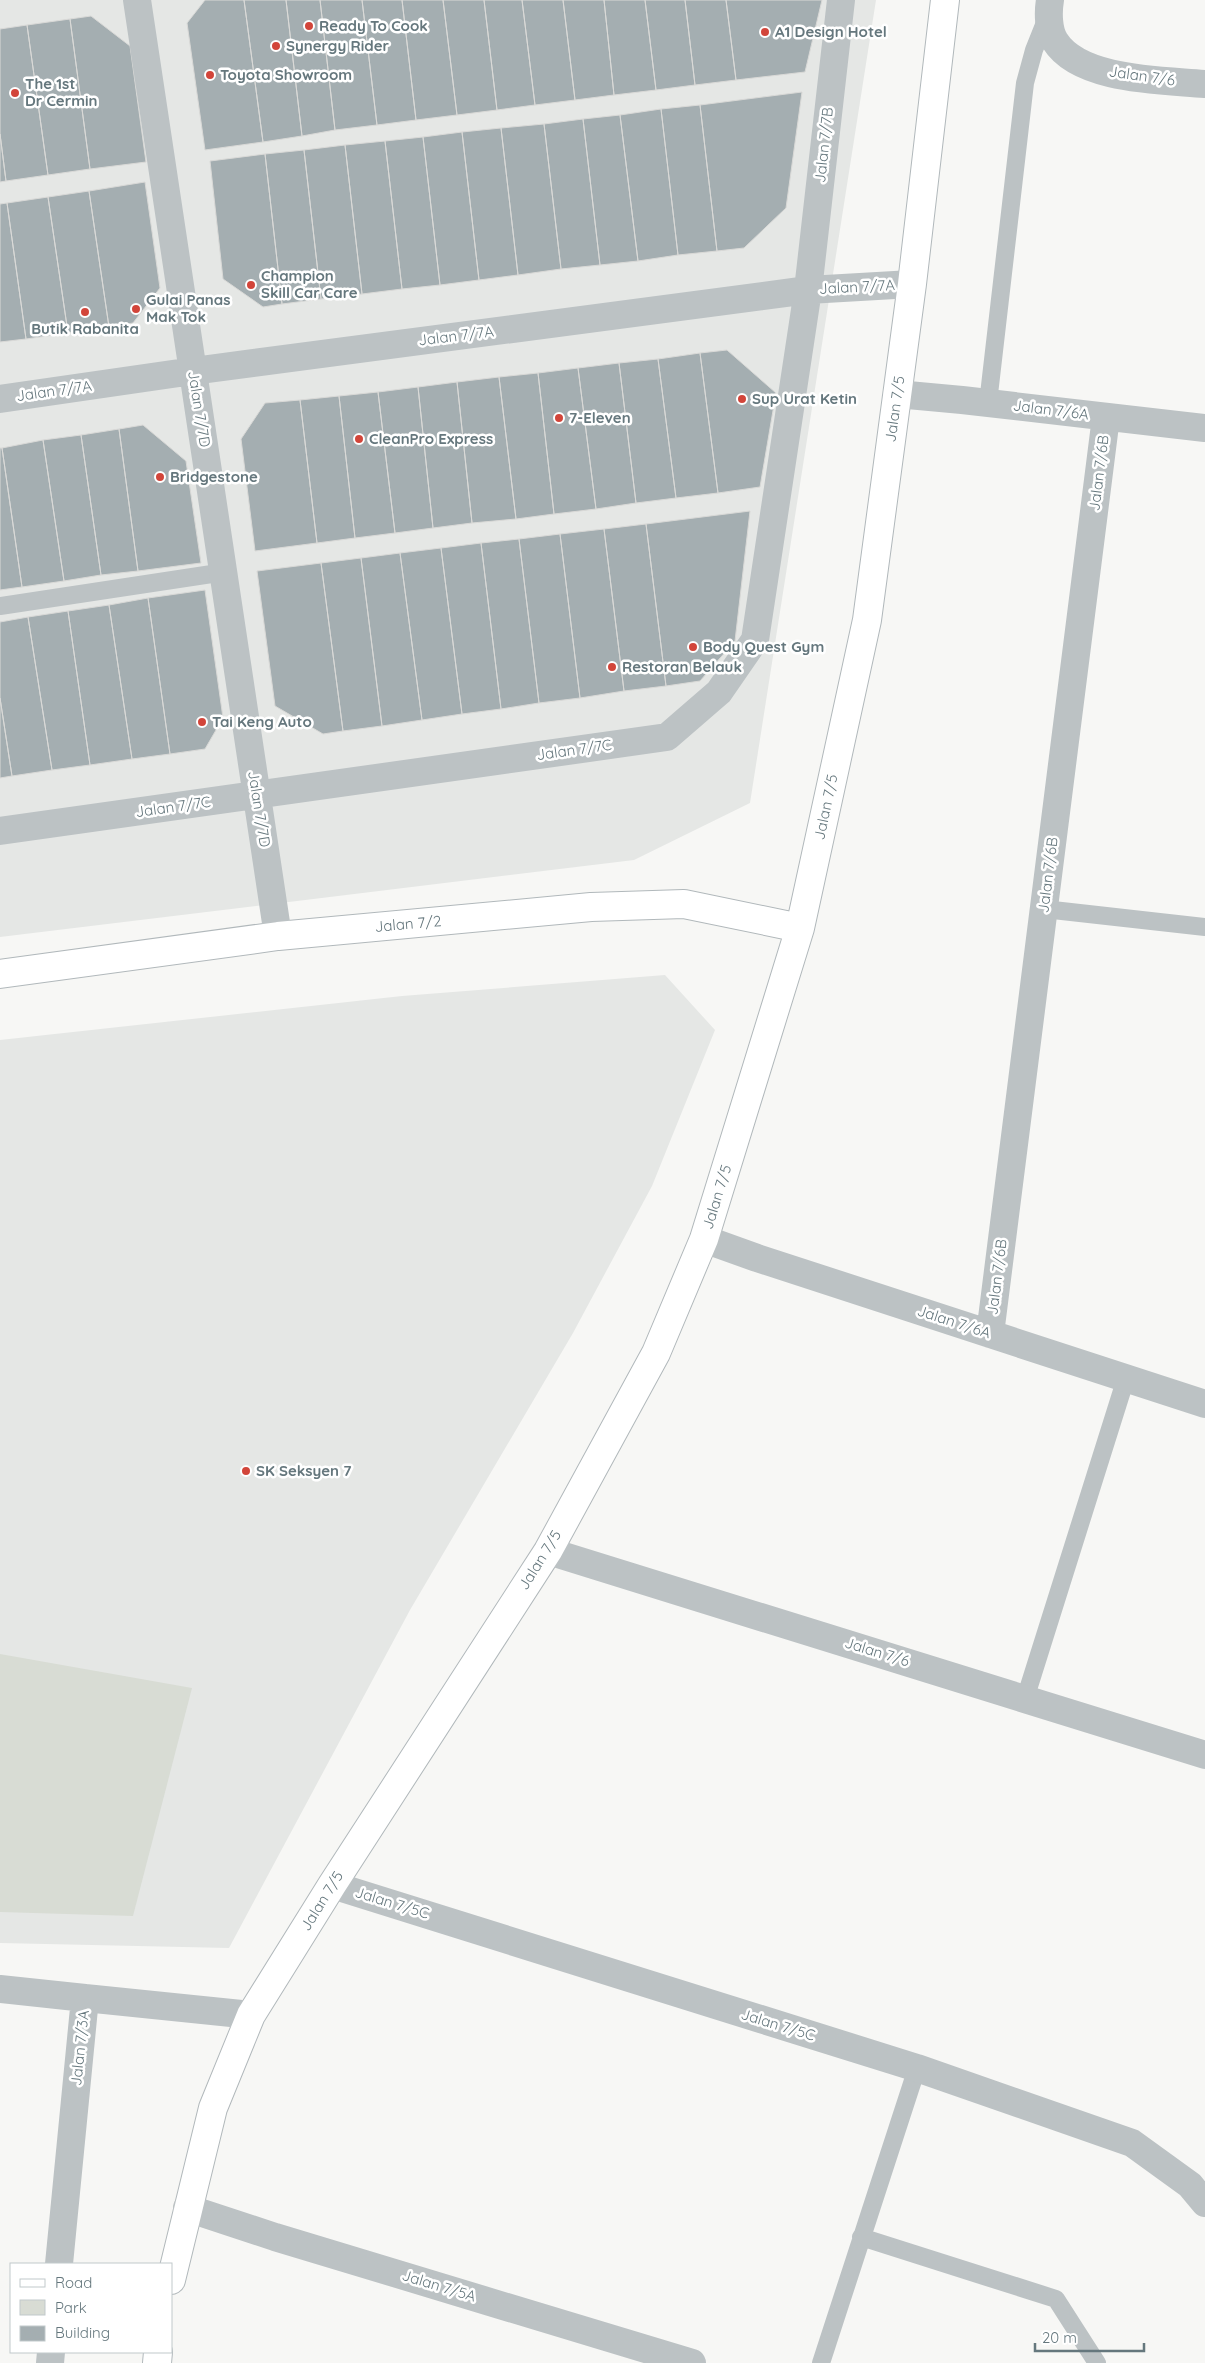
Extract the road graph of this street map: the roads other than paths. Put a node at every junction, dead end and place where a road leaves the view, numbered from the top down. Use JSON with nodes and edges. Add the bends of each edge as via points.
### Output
{"nodes":[{"id":1,"x":137,"y":0,"type":"edge"},
{"id":2,"x":841,"y":0,"type":"edge"},
{"id":3,"x":945,"y":0,"type":"edge"},
{"id":4,"x":1049,"y":7,"type":"edge"},
{"id":5,"x":1205,"y":84,"type":"edge"},
{"id":6,"x":912,"y":284,"type":"junction"},
{"id":7,"x":808,"y":290,"type":"junction"},
{"id":8,"x":193,"y":371,"type":"junction"},
{"id":9,"x":897,"y":394,"type":"junction"},
{"id":10,"x":0,"y":399,"type":"edge"},
{"id":11,"x":988,"y":403,"type":"junction"},
{"id":12,"x":1106,"y":417,"type":"junction"},
{"id":13,"x":1205,"y":428,"type":"edge"},
{"id":14,"x":225,"y":572,"type":"junction"},
{"id":15,"x":0,"y":606,"type":"edge"},
{"id":16,"x":257,"y":795,"type":"junction"},
{"id":17,"x":0,"y":831,"type":"edge"},
{"id":18,"x":1044,"y":909,"type":"junction"},
{"id":19,"x":1205,"y":927,"type":"edge"},
{"id":20,"x":800,"y":928,"type":"junction"},
{"id":21,"x":278,"y":936,"type":"junction"},
{"id":22,"x":5,"y":971,"type":"edge"},
{"id":23,"x":704,"y":1238,"type":"junction"},
{"id":24,"x":990,"y":1334,"type":"junction"},
{"id":25,"x":1126,"y":1378,"type":"junction"},
{"id":26,"x":1205,"y":1404,"type":"edge"},
{"id":27,"x":548,"y":1551,"type":"junction"},
{"id":28,"x":1025,"y":1698,"type":"junction"},
{"id":29,"x":1205,"y":1755,"type":"edge"},
{"id":30,"x":332,"y":1885,"type":"junction"},
{"id":31,"x":0,"y":1988,"type":"edge"},
{"id":32,"x":86,"y":1998,"type":"junction"},
{"id":33,"x":251,"y":2015,"type":"junction"},
{"id":34,"x":916,"y":2068,"type":"junction"},
{"id":35,"x":1205,"y":2203,"type":"edge"},
{"id":36,"x":187,"y":2208,"type":"junction"},
{"id":37,"x":861,"y":2237,"type":"junction"},
{"id":38,"x":59,"y":2263,"type":"edge"},
{"id":39,"x":172,"y":2276,"type":"edge"},
{"id":40,"x":661,"y":2358,"type":"edge"},
{"id":41,"x":692,"y":2363,"type":"edge"},
{"id":42,"x":821,"y":2363,"type":"edge"},
{"id":43,"x":1097,"y":2363,"type":"edge"}],
"edges":[{"from":1,"to":8,"type":"street","name":"Jalan 7/7D"},
{"from":2,"to":7,"type":"street","name":"Jalan 7/7B"},
{"from":3,"to":6,"type":"street","name":"Jalan 7/5"},
{"from":4,"to":5,"type":"street","name":"Jalan 7/6","via":[[1055,40],[1072,58],[1122,76]]},
{"from":4,"to":11,"type":"lane","via":[[1025,83]]},
{"from":6,"to":7,"type":"street","name":"Jalan 7/7A"},
{"from":6,"to":9,"type":"street","name":"Jalan 7/5"},
{"from":7,"to":8,"type":"street","name":"Jalan 7/7A"},
{"from":7,"to":16,"type":"street","name":"Jalan 7/7C","via":[[754,640],[719,692],[667,737]]},
{"from":8,"to":10,"type":"street","name":"Jalan 7/7A"},
{"from":8,"to":14,"type":"street","name":"Jalan 7/7D"},
{"from":9,"to":11,"type":"street","name":"Jalan 7/6A"},
{"from":9,"to":20,"type":"street","name":"Jalan 7/5","via":[[867,620]]},
{"from":11,"to":12,"type":"street","name":"Jalan 7/6A"},
{"from":12,"to":13,"type":"street","name":"Jalan 7/6A"},
{"from":12,"to":18,"type":"street","name":"Jalan 7/6B"},
{"from":14,"to":15,"type":"lane"},
{"from":14,"to":16,"type":"street","name":"Jalan 7/7D"},
{"from":16,"to":17,"type":"street","name":"Jalan 7/7C"},
{"from":16,"to":21,"type":"street","name":"Jalan 7/7D"},
{"from":18,"to":19,"type":"lane"},
{"from":18,"to":24,"type":"street","name":"Jalan 7/6B"},
{"from":20,"to":21,"type":"street","name":"Jalan 7/2","via":[[684,904],[592,907]]},
{"from":20,"to":23,"type":"street","name":"Jalan 7/5"},
{"from":21,"to":22,"type":"street","name":"Jalan 7/2"},
{"from":23,"to":24,"type":"street","name":"Jalan 7/6A"},
{"from":23,"to":27,"type":"street","name":"Jalan 7/5","via":[[656,1352]]},
{"from":24,"to":25,"type":"street","name":"Jalan 7/6A"},
{"from":25,"to":26,"type":"street","name":"Jalan 7/6A"},
{"from":25,"to":28,"type":"lane"},
{"from":27,"to":28,"type":"street","name":"Jalan 7/6"},
{"from":27,"to":30,"type":"street","name":"Jalan 7/5"},
{"from":28,"to":29,"type":"street","name":"Jalan 7/6"},
{"from":30,"to":33,"type":"street","name":"Jalan 7/5"},
{"from":30,"to":34,"type":"street","name":"Jalan 7/5C"},
{"from":31,"to":32,"type":"street"},
{"from":32,"to":33,"type":"street","name":"Jalan 7/3A"},
{"from":32,"to":38,"type":"street","name":"Jalan 7/3A"},
{"from":33,"to":36,"type":"street","name":"Jalan 7/5","via":[[213,2108]]},
{"from":34,"to":35,"type":"street","name":"Jalan 7/5C","via":[[1132,2143],[1190,2185]]},
{"from":34,"to":37,"type":"lane"},
{"from":36,"to":39,"type":"street","name":"Jalan 7/5"},
{"from":36,"to":40,"type":"street","name":"Jalan 7/5A"},
{"from":37,"to":42,"type":"lane"},
{"from":37,"to":43,"type":"lane","via":[[1056,2299]]},
{"from":40,"to":41,"type":"street","name":"Jalan 7/5A"}]}
